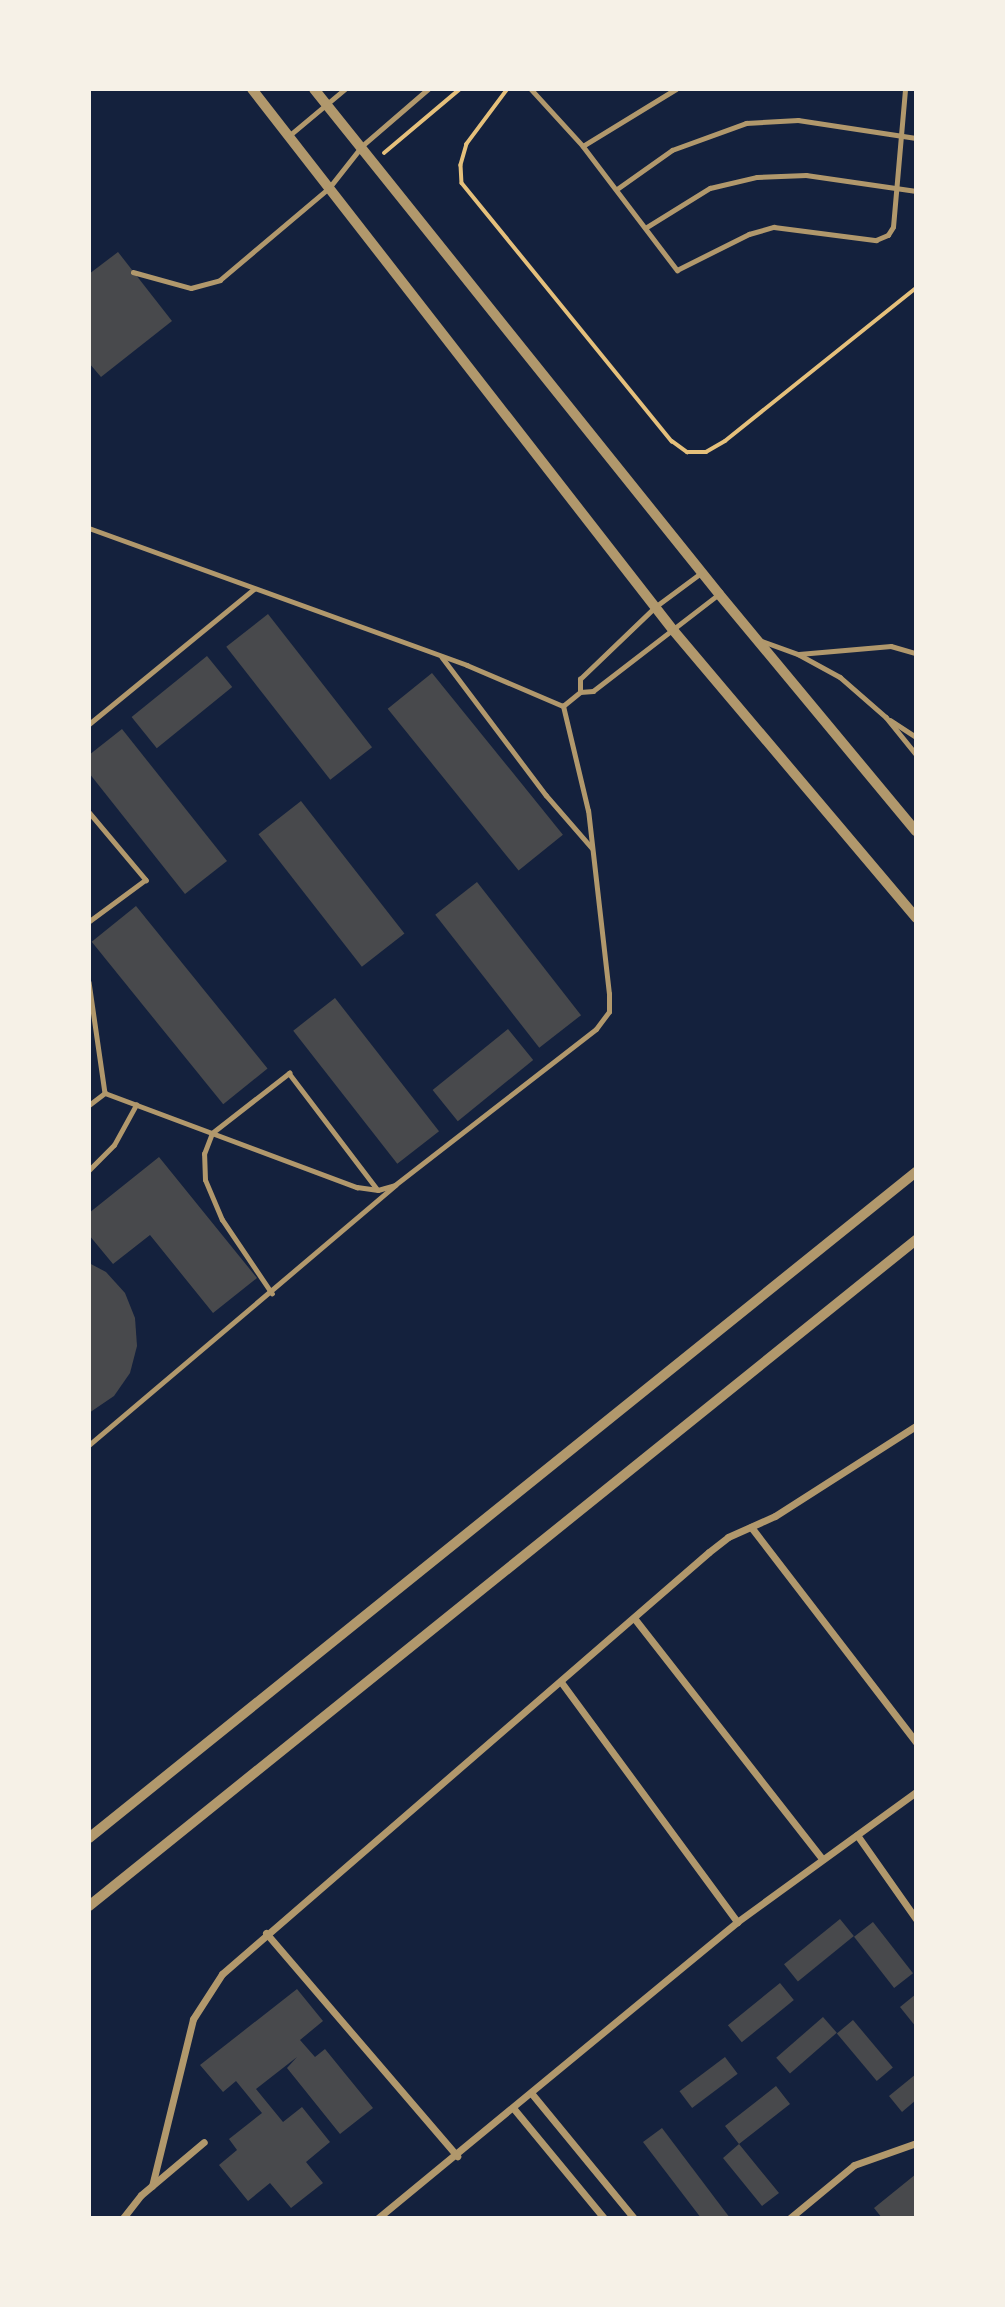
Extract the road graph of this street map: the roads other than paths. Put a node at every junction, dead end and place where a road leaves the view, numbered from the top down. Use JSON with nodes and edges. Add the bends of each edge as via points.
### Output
{"nodes":[{"id":1,"x":253,"y":89,"type":"edge"},
{"id":2,"x":314,"y":89,"type":"edge"},
{"id":3,"x":345,"y":89,"type":"edge"},
{"id":4,"x":428,"y":89,"type":"edge"},
{"id":5,"x":531,"y":89,"type":"edge"},
{"id":6,"x":676,"y":89,"type":"edge"},
{"id":7,"x":905,"y":89,"type":"edge"},
{"id":8,"x":327,"y":105,"type":"junction"},
{"id":9,"x":289,"y":135,"type":"junction"},
{"id":10,"x":903,"y":135,"type":"junction"},
{"id":11,"x":916,"y":138,"type":"edge"},
{"id":12,"x":362,"y":146,"type":"junction"},
{"id":13,"x":583,"y":146,"type":"junction"},
{"id":14,"x":330,"y":188,"type":"junction"},
{"id":15,"x":897,"y":188,"type":"junction"},
{"id":16,"x":617,"y":189,"type":"junction"},
{"id":17,"x":916,"y":191,"type":"edge"},
{"id":18,"x":646,"y":227,"type":"junction"},
{"id":19,"x":133,"y":272,"type":"dead end"},
{"id":20,"x":89,"y":527,"type":"edge"},
{"id":21,"x":702,"y":573,"type":"junction"},
{"id":22,"x":254,"y":589,"type":"junction"},
{"id":23,"x":719,"y":594,"type":"junction"},
{"id":24,"x":655,"y":607,"type":"junction"},
{"id":25,"x":673,"y":630,"type":"junction"},
{"id":26,"x":760,"y":640,"type":"junction"},
{"id":27,"x":916,"y":653,"type":"edge"},
{"id":28,"x":799,"y":654,"type":"junction"},
{"id":29,"x":441,"y":656,"type":"junction"},
{"id":30,"x":580,"y":692,"type":"junction"},
{"id":31,"x":563,"y":706,"type":"junction"},
{"id":32,"x":886,"y":717,"type":"junction"},
{"id":33,"x":89,"y":724,"type":"edge"},
{"id":34,"x":916,"y":737,"type":"edge"},
{"id":35,"x":916,"y":754,"type":"edge"},
{"id":36,"x":89,"y":813,"type":"edge"},
{"id":37,"x":916,"y":831,"type":"edge"},
{"id":38,"x":592,"y":848,"type":"junction"},
{"id":39,"x":916,"y":918,"type":"edge"},
{"id":40,"x":89,"y":922,"type":"edge"},
{"id":41,"x":89,"y":982,"type":"edge"},
{"id":42,"x":105,"y":1093,"type":"junction"},
{"id":43,"x":89,"y":1105,"type":"edge"},
{"id":44,"x":136,"y":1105,"type":"junction"},
{"id":45,"x":212,"y":1133,"type":"junction"},
{"id":46,"x":89,"y":1170,"type":"edge"},
{"id":47,"x":916,"y":1172,"type":"edge"},
{"id":48,"x":395,"y":1185,"type":"junction"},
{"id":49,"x":378,"y":1190,"type":"junction"},
{"id":50,"x":916,"y":1240,"type":"edge"},
{"id":51,"x":272,"y":1294,"type":"junction"},
{"id":52,"x":916,"y":1426,"type":"edge"},
{"id":53,"x":89,"y":1446,"type":"edge"},
{"id":54,"x":751,"y":1527,"type":"junction"},
{"id":55,"x":634,"y":1618,"type":"junction"},
{"id":56,"x":561,"y":1682,"type":"junction"},
{"id":57,"x":916,"y":1742,"type":"edge"},
{"id":58,"x":916,"y":1792,"type":"edge"},
{"id":59,"x":857,"y":1835,"type":"junction"},
{"id":60,"x":89,"y":1838,"type":"edge"},
{"id":61,"x":822,"y":1858,"type":"junction"},
{"id":62,"x":89,"y":1906,"type":"edge"},
{"id":63,"x":916,"y":1919,"type":"edge"},
{"id":64,"x":737,"y":1922,"type":"junction"},
{"id":65,"x":265,"y":1933,"type":"junction"},
{"id":66,"x":532,"y":2094,"type":"junction"},
{"id":67,"x":514,"y":2109,"type":"junction"},
{"id":68,"x":204,"y":2142,"type":"dead end"},
{"id":69,"x":916,"y":2143,"type":"edge"},
{"id":70,"x":457,"y":2155,"type":"junction"},
{"id":71,"x":152,"y":2186,"type":"junction"},
{"id":72,"x":123,"y":2218,"type":"edge"},
{"id":73,"x":377,"y":2218,"type":"edge"},
{"id":74,"x":604,"y":2218,"type":"edge"},
{"id":75,"x":634,"y":2218,"type":"edge"},
{"id":76,"x":790,"y":2218,"type":"edge"}],
"edges":[{"from":1,"to":9,"type":"street"},
{"from":2,"to":8,"type":"street"},
{"from":3,"to":8,"type":"lane"},
{"from":4,"to":12,"type":"lane"},
{"from":5,"to":13,"type":"lane"},
{"from":6,"to":13,"type":"lane"},
{"from":7,"to":10,"type":"lane"},
{"from":8,"to":9,"type":"lane"},
{"from":8,"to":12,"type":"street"},
{"from":9,"to":14,"type":"street"},
{"from":10,"to":11,"type":"lane"},
{"from":10,"to":15,"type":"lane"},
{"from":10,"to":16,"type":"lane","via":[[798,120],[746,123],[672,150]]},
{"from":12,"to":14,"type":"lane"},
{"from":12,"to":21,"type":"street"},
{"from":13,"to":16,"type":"lane"},
{"from":14,"to":19,"type":"lane","via":[[206,287],[191,288]]},
{"from":14,"to":24,"type":"street"},
{"from":15,"to":17,"type":"lane"},
{"from":15,"to":18,"type":"lane","via":[[806,175],[757,177],[710,188]]},
{"from":15,"to":18,"type":"lane","via":[[893,227],[876,240],[774,227],[749,234],[677,270]]},
{"from":16,"to":18,"type":"lane"},
{"from":20,"to":22,"type":"lane"},
{"from":21,"to":23,"type":"street"},
{"from":21,"to":24,"type":"lane"},
{"from":22,"to":29,"type":"lane"},
{"from":22,"to":33,"type":"lane"},
{"from":23,"to":25,"type":"lane"},
{"from":23,"to":26,"type":"street"},
{"from":24,"to":25,"type":"street"},
{"from":24,"to":30,"type":"lane","via":[[580,679]]},
{"from":25,"to":30,"type":"lane","via":[[593,691]]},
{"from":25,"to":39,"type":"street"},
{"from":26,"to":28,"type":"lane"},
{"from":26,"to":37,"type":"street"},
{"from":27,"to":28,"type":"lane","via":[[891,646]]},
{"from":28,"to":32,"type":"lane","via":[[840,677]]},
{"from":29,"to":31,"type":"lane"},
{"from":29,"to":38,"type":"lane","via":[[537,784]]},
{"from":30,"to":31,"type":"lane"},
{"from":31,"to":38,"type":"lane"},
{"from":32,"to":34,"type":"lane"},
{"from":32,"to":35,"type":"lane"},
{"from":36,"to":40,"type":"lane","via":[[146,880]]},
{"from":38,"to":48,"type":"lane","via":[[609,1012],[596,1029]]},
{"from":41,"to":42,"type":"lane"},
{"from":42,"to":43,"type":"lane"},
{"from":42,"to":44,"type":"lane"},
{"from":44,"to":45,"type":"lane"},
{"from":44,"to":46,"type":"lane","via":[[114,1145]]},
{"from":45,"to":49,"type":"lane","via":[[357,1187]]},
{"from":45,"to":49,"type":"lane","via":[[289,1073]]},
{"from":45,"to":51,"type":"lane","via":[[204,1154],[205,1180],[222,1220]]},
{"from":47,"to":60,"type":"street"},
{"from":48,"to":49,"type":"lane"},
{"from":48,"to":51,"type":"lane"},
{"from":50,"to":62,"type":"street"},
{"from":51,"to":53,"type":"lane"},
{"from":52,"to":54,"type":"street"},
{"from":54,"to":55,"type":"street","via":[[709,1552]]},
{"from":54,"to":57,"type":"street"},
{"from":55,"to":56,"type":"street"},
{"from":55,"to":61,"type":"street"},
{"from":56,"to":64,"type":"street"},
{"from":56,"to":65,"type":"street"},
{"from":58,"to":59,"type":"street"},
{"from":59,"to":61,"type":"street"},
{"from":59,"to":63,"type":"street"},
{"from":61,"to":64,"type":"street"},
{"from":64,"to":66,"type":"street"},
{"from":65,"to":70,"type":"street"},
{"from":65,"to":71,"type":"street","via":[[222,1973],[193,2019]]},
{"from":66,"to":67,"type":"street"},
{"from":66,"to":75,"type":"street"},
{"from":67,"to":70,"type":"street"},
{"from":67,"to":74,"type":"street"},
{"from":68,"to":71,"type":"street"},
{"from":69,"to":76,"type":"street","via":[[854,2165]]},
{"from":70,"to":73,"type":"street"},
{"from":71,"to":72,"type":"street"}]}
